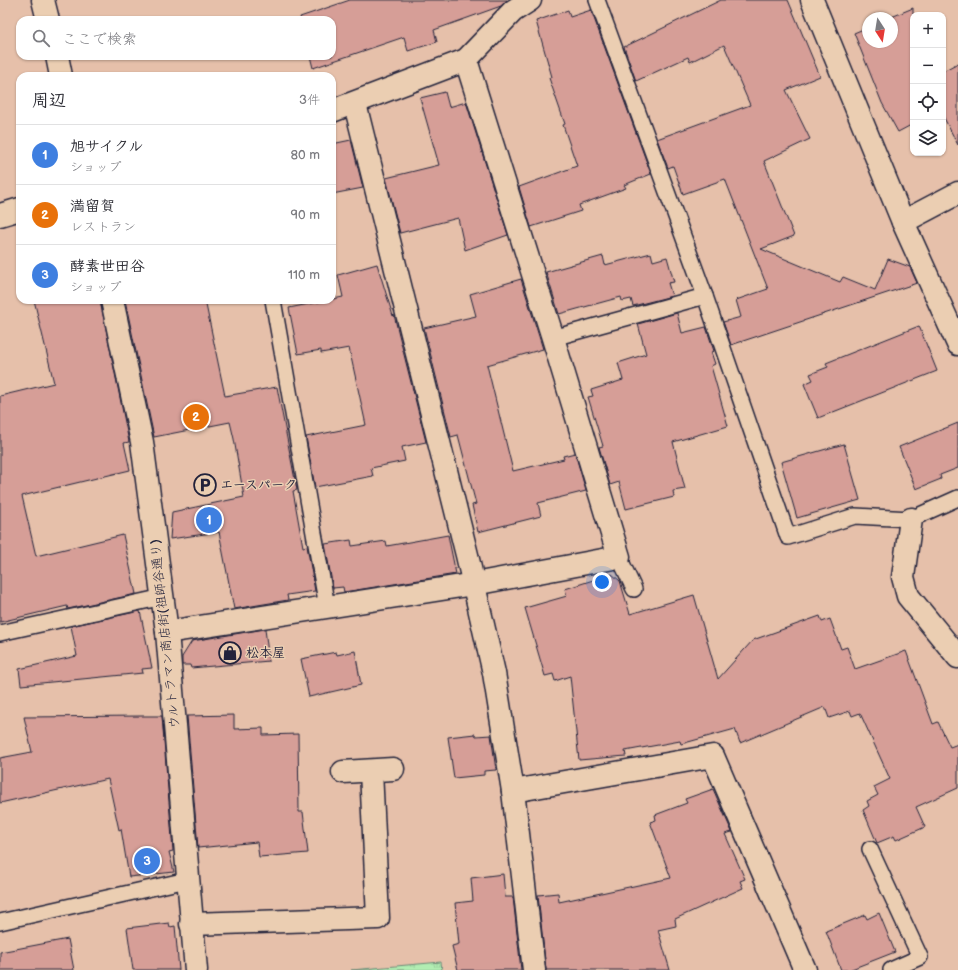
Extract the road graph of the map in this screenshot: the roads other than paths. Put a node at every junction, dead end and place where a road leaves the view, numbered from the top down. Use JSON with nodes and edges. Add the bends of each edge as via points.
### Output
{"nodes":[{"id":1,"x":43,"y":0,"type":"edge"},
{"id":2,"x":530,"y":0,"type":"edge"},
{"id":3,"x":597,"y":0,"type":"edge"},
{"id":4,"x":812,"y":0,"type":"edge"},
{"id":5,"x":47,"y":16,"type":"edge"},
{"id":6,"x":58,"y":60,"type":"edge"},
{"id":7,"x":466,"y":60,"type":"junction"},
{"id":8,"x":60,"y":72,"type":"edge"},
{"id":9,"x":355,"y":104,"type":"junction"},
{"id":10,"x":336,"y":110,"type":"edge"},
{"id":11,"x":958,"y":193,"type":"edge"},
{"id":12,"x":16,"y":210,"type":"edge"},
{"id":13,"x":0,"y":214,"type":"edge"},
{"id":14,"x":903,"y":222,"type":"junction"},
{"id":15,"x":705,"y":296,"type":"junction"},
{"id":16,"x":113,"y":304,"type":"edge"},
{"id":17,"x":274,"y":304,"type":"edge"},
{"id":18,"x":553,"y":338,"type":"junction"},
{"id":19,"x":958,"y":344,"type":"edge"},
{"id":20,"x":958,"y":498,"type":"edge"},
{"id":21,"x":911,"y":519,"type":"junction"},
{"id":22,"x":619,"y":557,"type":"junction"},
{"id":23,"x":474,"y":584,"type":"junction"},
{"id":24,"x":634,"y":589,"type":"dead end"},
{"id":25,"x":163,"y":597,"type":"junction"},
{"id":26,"x":327,"y":607,"type":"junction"},
{"id":27,"x":168,"y":632,"type":"junction"},
{"id":28,"x":0,"y":633,"type":"edge"},
{"id":29,"x":958,"y":657,"type":"edge"},
{"id":30,"x":393,"y":769,"type":"dead end"},
{"id":31,"x":371,"y":771,"type":"junction"},
{"id":32,"x":343,"y":772,"type":"dead end"},
{"id":33,"x":513,"y":791,"type":"junction"},
{"id":34,"x":870,"y":849,"type":"dead end"},
{"id":35,"x":187,"y":880,"type":"junction"},
{"id":36,"x":0,"y":922,"type":"edge"},
{"id":37,"x":192,"y":924,"type":"junction"},
{"id":38,"x":196,"y":970,"type":"edge"},
{"id":39,"x":534,"y":970,"type":"edge"},
{"id":40,"x":805,"y":970,"type":"edge"},
{"id":41,"x":891,"y":970,"type":"edge"}],
"edges":[{"from":1,"to":5,"type":"street"},
{"from":2,"to":7,"type":"street","via":[[513,11]]},
{"from":3,"to":15,"type":"lane"},
{"from":4,"to":14,"type":"street"},
{"from":6,"to":8,"type":"street"},
{"from":7,"to":9,"type":"street"},
{"from":7,"to":18,"type":"street"},
{"from":9,"to":10,"type":"street"},
{"from":9,"to":23,"type":"street"},
{"from":11,"to":14,"type":"street"},
{"from":12,"to":13,"type":"street"},
{"from":14,"to":19,"type":"street"},
{"from":15,"to":18,"type":"lane"},
{"from":15,"to":21,"type":"lane","via":[[788,537],[855,516]]},
{"from":16,"to":25,"type":"street","name":"ウルトラマン商店街(祖師谷通り)","via":[[142,442]]},
{"from":17,"to":26,"type":"lane"},
{"from":18,"to":22,"type":"street"},
{"from":20,"to":21,"type":"lane"},
{"from":21,"to":29,"type":"street","via":[[903,577],[908,596]]},
{"from":22,"to":23,"type":"street"},
{"from":22,"to":24,"type":"lane"},
{"from":23,"to":26,"type":"street"},
{"from":23,"to":33,"type":"street","via":[[494,673]]},
{"from":25,"to":27,"type":"street","name":"ウルトラマン商店街(祖師谷通り)"},
{"from":25,"to":28,"type":"lane"},
{"from":26,"to":27,"type":"street"},
{"from":27,"to":35,"type":"street","name":"ウルトラマン商店街(祖師谷通り)"},
{"from":30,"to":31,"type":"street"},
{"from":31,"to":32,"type":"street"},
{"from":31,"to":37,"type":"street","via":[[378,918]]},
{"from":33,"to":39,"type":"street"},
{"from":33,"to":40,"type":"street","via":[[714,756]]},
{"from":34,"to":41,"type":"lane","via":[[920,957]]},
{"from":35,"to":36,"type":"lane"},
{"from":35,"to":37,"type":"street","name":"ウルトラマン商店街(祖師谷通り)"},
{"from":37,"to":38,"type":"street","name":"ウルトラマン商店街(祖師谷通り)"}]}
